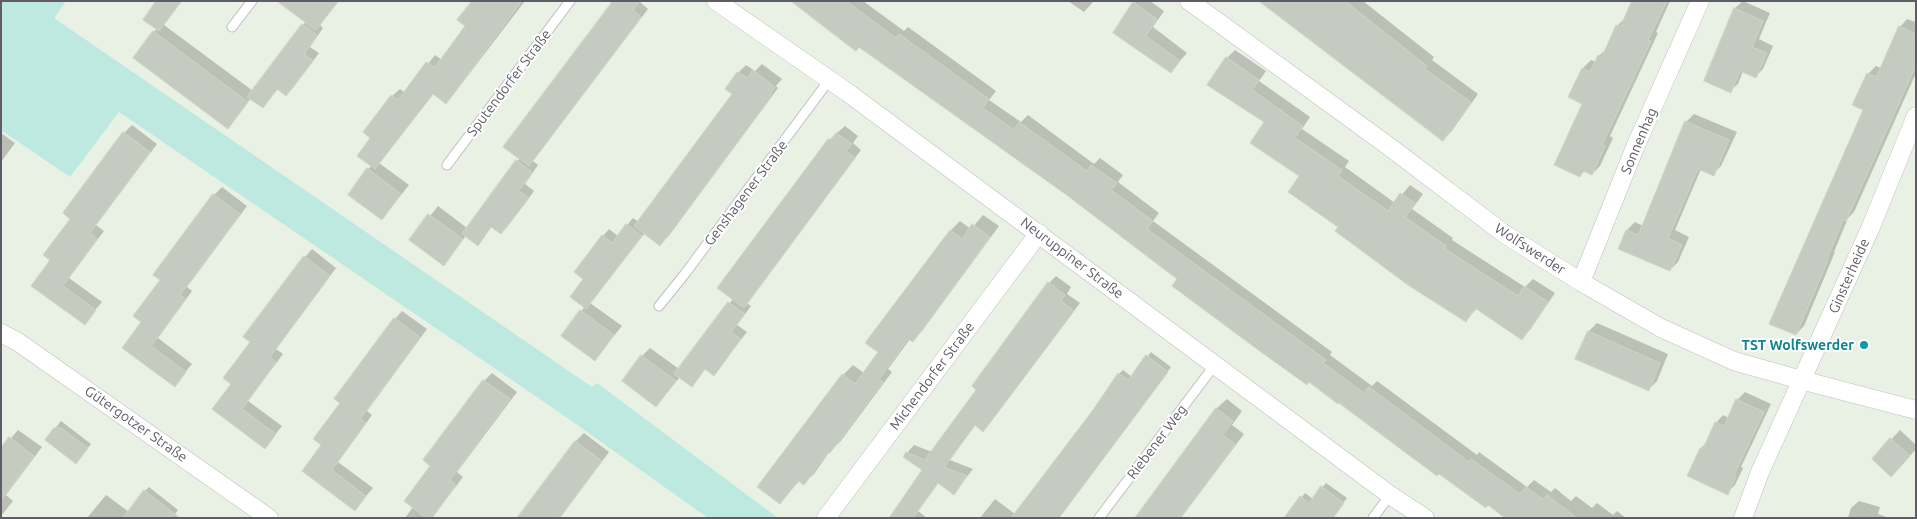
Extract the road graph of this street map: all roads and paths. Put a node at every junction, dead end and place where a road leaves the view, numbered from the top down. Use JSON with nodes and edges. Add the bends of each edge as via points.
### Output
{"nodes":[{"id":1,"x":252,"y":1,"type":"edge"},
{"id":2,"x":570,"y":1,"type":"edge"},
{"id":3,"x":716,"y":1,"type":"edge"},
{"id":4,"x":1188,"y":1,"type":"edge"},
{"id":5,"x":1700,"y":1,"type":"edge"},
{"id":6,"x":232,"y":27,"type":"dead end"},
{"id":7,"x":830,"y":79,"type":"junction"},
{"id":8,"x":1916,"y":116,"type":"edge"},
{"id":9,"x":447,"y":165,"type":"dead end"},
{"id":10,"x":1039,"y":233,"type":"junction"},
{"id":11,"x":1581,"y":282,"type":"junction"},
{"id":12,"x":659,"y":306,"type":"dead end"},
{"id":13,"x":1,"y":333,"type":"edge"},
{"id":14,"x":1214,"y":366,"type":"junction"},
{"id":15,"x":1801,"y":380,"type":"junction"},
{"id":16,"x":1916,"y":410,"type":"edge"},
{"id":17,"x":1390,"y":495,"type":"junction"},
{"id":18,"x":269,"y":518,"type":"edge"},
{"id":19,"x":826,"y":518,"type":"edge"},
{"id":20,"x":1099,"y":518,"type":"edge"},
{"id":21,"x":1373,"y":518,"type":"edge"},
{"id":22,"x":1425,"y":518,"type":"edge"},
{"id":23,"x":1743,"y":518,"type":"edge"}],
"edges":[{"from":1,"to":6,"type":"lane"},
{"from":2,"to":9,"type":"lane","name":"Sputendorfer Straße"},
{"from":3,"to":7,"type":"street","name":"Neuruppiner Straße"},
{"from":4,"to":11,"type":"street","name":"Wolfswerder","via":[[1506,235]]},
{"from":5,"to":11,"type":"street","name":"Sonnenhag","via":[[1636,145]]},
{"from":7,"to":10,"type":"street","name":"Neuruppiner Straße"},
{"from":7,"to":12,"type":"lane","name":"Genshagener Straße"},
{"from":8,"to":15,"type":"street","name":"Ginsterheide","via":[[1870,229]]},
{"from":10,"to":14,"type":"street","name":"Neuruppiner Straße"},
{"from":10,"to":19,"type":"street","name":"Michendorfer Straße"},
{"from":11,"to":15,"type":"street","name":"Wolfswerder","via":[[1661,328],[1734,360]]},
{"from":13,"to":18,"type":"street","name":"Gütergotzer Straße"},
{"from":14,"to":17,"type":"street","name":"Neuruppiner Straße"},
{"from":14,"to":20,"type":"lane","name":"Riebener Weg"},
{"from":15,"to":16,"type":"street","name":"Wolfswerder"},
{"from":15,"to":23,"type":"street","name":"Ginsterheide"},
{"from":17,"to":21,"type":"lane"},
{"from":17,"to":22,"type":"street","name":"Neuruppiner Straße"}]}
